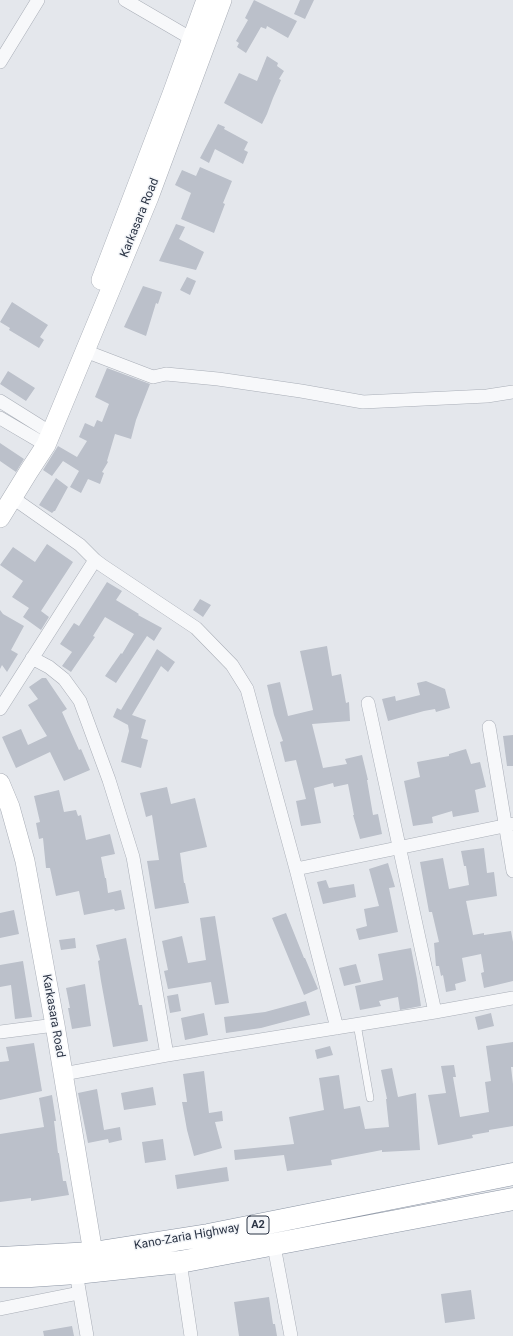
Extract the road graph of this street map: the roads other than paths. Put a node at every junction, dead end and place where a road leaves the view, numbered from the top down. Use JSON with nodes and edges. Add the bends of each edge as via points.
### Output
{"nodes":[{"id":1,"x":38,"y":0,"type":"edge"},
{"id":2,"x":125,"y":0,"type":"edge"},
{"id":3,"x":206,"y":0,"type":"edge"},
{"id":4,"x":222,"y":0,"type":"edge"},
{"id":5,"x":192,"y":39,"type":"junction"},
{"id":6,"x":0,"y":62,"type":"edge"},
{"id":7,"x":85,"y":351,"type":"junction"},
{"id":8,"x":513,"y":392,"type":"edge"},
{"id":9,"x":0,"y":401,"type":"edge"},
{"id":10,"x":0,"y":418,"type":"edge"},
{"id":11,"x":44,"y":436,"type":"junction"},
{"id":12,"x":13,"y":498,"type":"junction"},
{"id":13,"x":0,"y":518,"type":"edge"},
{"id":14,"x":94,"y":560,"type":"junction"},
{"id":15,"x":32,"y":658,"type":"junction"},
{"id":16,"x":368,"y":703,"type":"dead end"},
{"id":17,"x":0,"y":709,"type":"edge"},
{"id":18,"x":489,"y":727,"type":"dead end"},
{"id":19,"x":0,"y":783,"type":"edge"},
{"id":20,"x":509,"y":825,"type":"edge"},
{"id":21,"x":400,"y":848,"type":"junction"},
{"id":22,"x":296,"y":869,"type":"junction"},
{"id":23,"x":513,"y":871,"type":"edge"},
{"id":24,"x":513,"y":998,"type":"edge"},
{"id":25,"x":435,"y":1012,"type":"junction"},
{"id":26,"x":55,"y":1024,"type":"junction"},
{"id":27,"x":357,"y":1024,"type":"junction"},
{"id":28,"x":337,"y":1028,"type":"junction"},
{"id":29,"x":0,"y":1032,"type":"edge"},
{"id":30,"x":167,"y":1055,"type":"junction"},
{"id":31,"x":64,"y":1074,"type":"junction"},
{"id":32,"x":370,"y":1098,"type":"dead end"},
{"id":33,"x":513,"y":1174,"type":"edge"},
{"id":34,"x":513,"y":1199,"type":"edge"},
{"id":35,"x":274,"y":1246,"type":"junction"},
{"id":36,"x":92,"y":1253,"type":"junction"},
{"id":37,"x":0,"y":1258,"type":"edge"},
{"id":38,"x":180,"y":1262,"type":"junction"},
{"id":39,"x":0,"y":1276,"type":"edge"},
{"id":40,"x":77,"y":1283,"type":"junction"},
{"id":41,"x":0,"y":1309,"type":"edge"},
{"id":42,"x":87,"y":1336,"type":"edge"},
{"id":43,"x":191,"y":1336,"type":"edge"},
{"id":44,"x":291,"y":1336,"type":"edge"}],
"edges":[{"from":1,"to":6,"type":"street"},
{"from":2,"to":5,"type":"street"},
{"from":3,"to":5,"type":"main road","name":"Karkasara Road"},
{"from":4,"to":7,"type":"main road","name":"Karkasara Road","via":[[149,197]]},
{"from":5,"to":11,"type":"main road","name":"Karkasara Road","via":[[61,384]]},
{"from":7,"to":8,"type":"street","via":[[153,377],[166,374],[218,379],[363,402],[487,396]]},
{"from":7,"to":11,"type":"main road","name":"Karkasara Road"},
{"from":9,"to":11,"type":"street"},
{"from":10,"to":11,"type":"street"},
{"from":11,"to":12,"type":"main road","name":"Karkasara Road"},
{"from":12,"to":13,"type":"main road","name":"Karkasara Road"},
{"from":12,"to":14,"type":"street","via":[[80,545]]},
{"from":14,"to":15,"type":"street"},
{"from":14,"to":22,"type":"street","via":[[196,628],[232,665],[247,689]]},
{"from":15,"to":17,"type":"street"},
{"from":15,"to":30,"type":"street","via":[[50,666],[64,679],[80,701],[109,780],[133,857]]},
{"from":16,"to":21,"type":"street"},
{"from":18,"to":20,"type":"street"},
{"from":19,"to":26,"type":"main road","name":"Karkasara Road","via":[[10,807],[25,861]]},
{"from":20,"to":21,"type":"street"},
{"from":20,"to":23,"type":"street"},
{"from":21,"to":22,"type":"street"},
{"from":21,"to":25,"type":"street"},
{"from":22,"to":28,"type":"street"},
{"from":24,"to":25,"type":"street"},
{"from":25,"to":27,"type":"street"},
{"from":26,"to":29,"type":"street"},
{"from":26,"to":31,"type":"main road","name":"Karkasara Road"},
{"from":27,"to":28,"type":"street"},
{"from":27,"to":32,"type":"lane"},
{"from":28,"to":30,"type":"street"},
{"from":30,"to":31,"type":"street"},
{"from":31,"to":36,"type":"main road","name":"Karkasara Road"},
{"from":33,"to":36,"type":"highway","name":"Kano-Zaria Highway","number":"A2","via":[[208,1235]]},
{"from":34,"to":35,"type":"highway","name":"Kano-Zaria Highway","number":"A2"},
{"from":35,"to":38,"type":"highway","name":"Kano-Zaria Highway","number":"A2"},
{"from":35,"to":44,"type":"street"},
{"from":36,"to":37,"type":"highway","name":"Kano-Zaria Highway","number":"A2"},
{"from":38,"to":40,"type":"highway","name":"Kano-Zaria Highway","number":"A2"},
{"from":38,"to":43,"type":"street"},
{"from":39,"to":40,"type":"highway","name":"Kano-Zaria Highway","number":"A2","via":[[32,1276]]},
{"from":40,"to":41,"type":"street"},
{"from":40,"to":42,"type":"street"}]}
